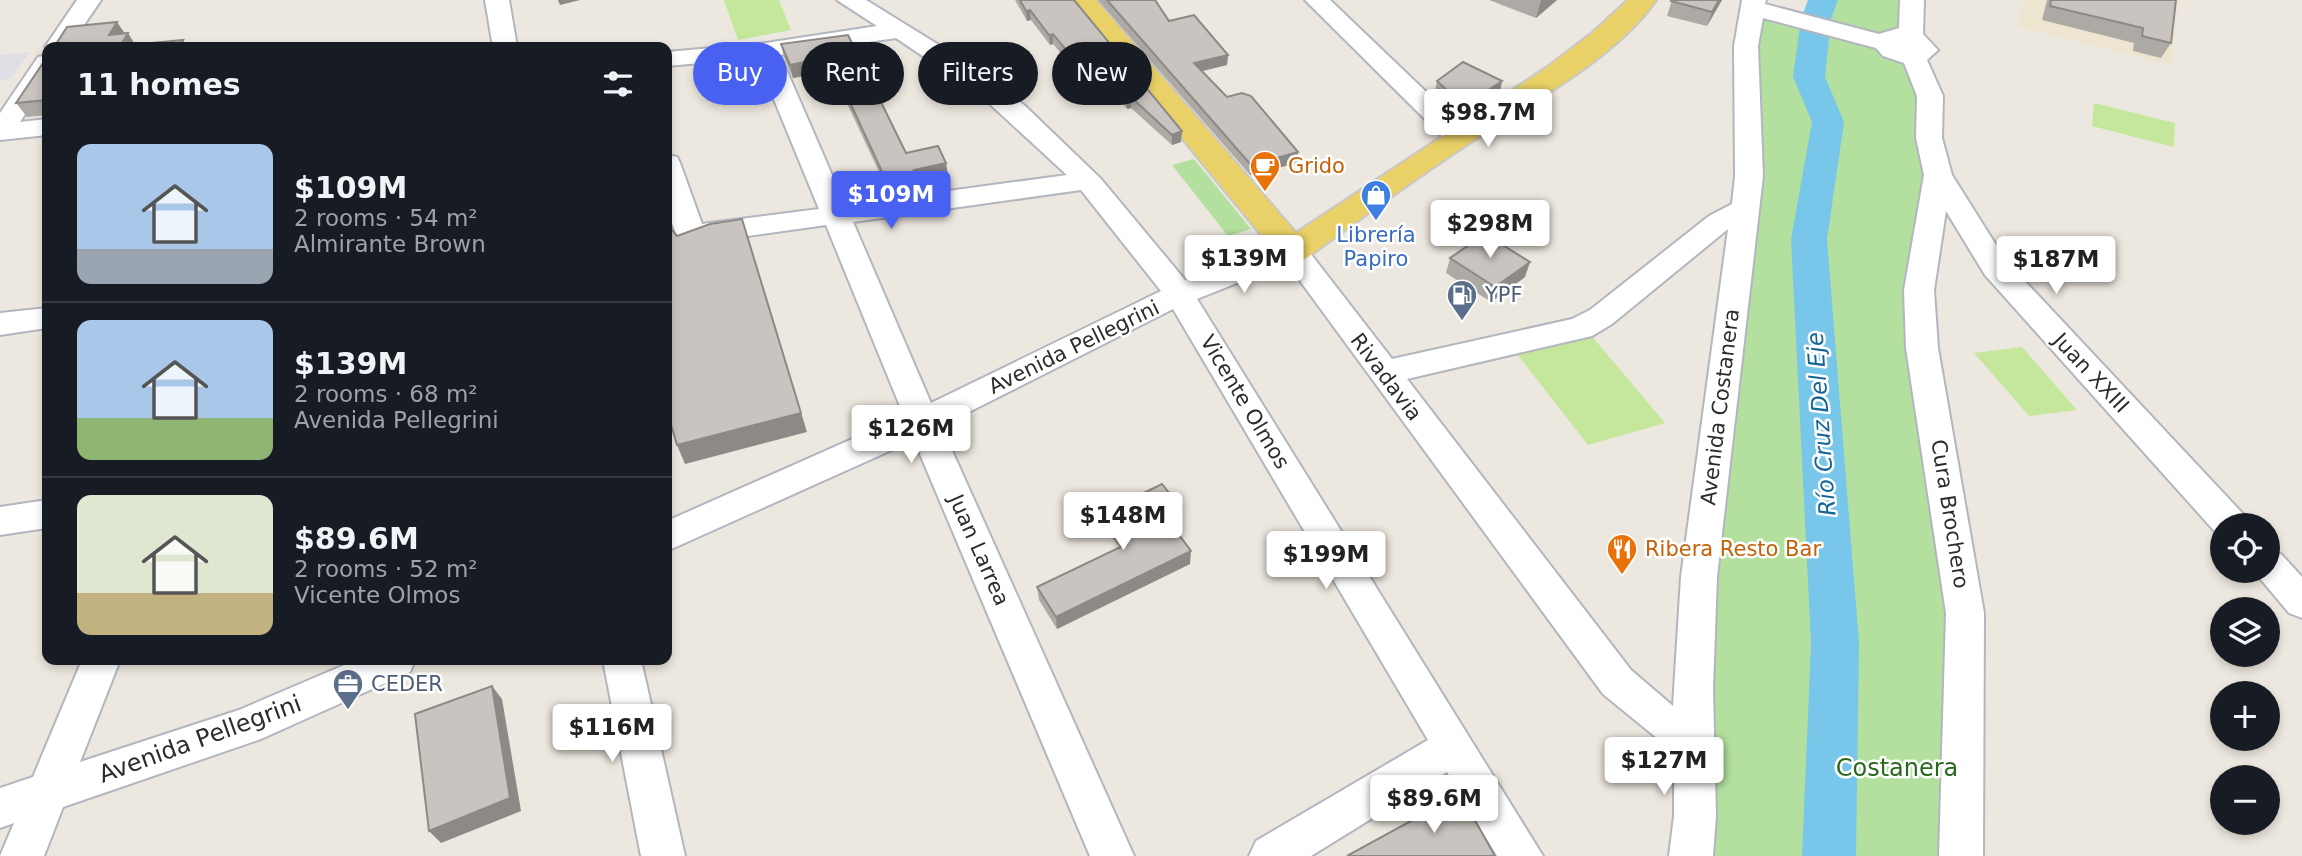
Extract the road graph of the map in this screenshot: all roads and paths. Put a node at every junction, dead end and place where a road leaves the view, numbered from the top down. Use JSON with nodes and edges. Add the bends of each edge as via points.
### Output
{"nodes":[{"id":1,"x":89,"y":0,"type":"edge"},
{"id":2,"x":497,"y":0,"type":"edge"},
{"id":3,"x":849,"y":0,"type":"edge"},
{"id":4,"x":1082,"y":0,"type":"edge"},
{"id":5,"x":1317,"y":0,"type":"edge"},
{"id":6,"x":1643,"y":0,"type":"edge"},
{"id":7,"x":1912,"y":0,"type":"edge"},
{"id":8,"x":1761,"y":7,"type":"edge"},
{"id":9,"x":901,"y":30,"type":"junction"},
{"id":10,"x":60,"y":42,"type":"edge"},
{"id":11,"x":504,"y":42,"type":"edge"},
{"id":12,"x":787,"y":47,"type":"edge"},
{"id":13,"x":1912,"y":47,"type":"junction"},
{"id":14,"x":693,"y":57,"type":"edge"},
{"id":15,"x":672,"y":59,"type":"edge"},
{"id":16,"x":42,"y":69,"type":"edge"},
{"id":17,"x":787,"y":99,"type":"edge"},
{"id":18,"x":42,"y":128,"type":"edge"},
{"id":19,"x":0,"y":132,"type":"edge"},
{"id":20,"x":1458,"y":137,"type":"junction"},
{"id":21,"x":1938,"y":174,"type":"junction"},
{"id":22,"x":672,"y":178,"type":"edge"},
{"id":23,"x":1085,"y":181,"type":"junction"},
{"id":24,"x":1745,"y":208,"type":"junction"},
{"id":25,"x":837,"y":214,"type":"junction"},
{"id":26,"x":1293,"y":251,"type":"junction"},
{"id":27,"x":1180,"y":295,"type":"junction"},
{"id":28,"x":42,"y":319,"type":"edge"},
{"id":29,"x":0,"y":324,"type":"edge"},
{"id":30,"x":1382,"y":373,"type":"junction"},
{"id":31,"x":923,"y":422,"type":"junction"},
{"id":32,"x":2220,"y":513,"type":"edge"},
{"id":33,"x":42,"y":515,"type":"edge"},
{"id":34,"x":0,"y":521,"type":"edge"},
{"id":35,"x":672,"y":535,"type":"edge"},
{"id":36,"x":2280,"y":578,"type":"edge"},
{"id":37,"x":2302,"y":602,"type":"edge"},
{"id":38,"x":99,"y":665,"type":"edge"},
{"id":39,"x":385,"y":665,"type":"edge"},
{"id":40,"x":623,"y":665,"type":"edge"},
{"id":41,"x":1696,"y":745,"type":"junction"},
{"id":42,"x":1452,"y":747,"type":"junction"},
{"id":43,"x":47,"y":794,"type":"junction"},
{"id":44,"x":0,"y":808,"type":"edge"},
{"id":45,"x":22,"y":856,"type":"edge"},
{"id":46,"x":663,"y":856,"type":"edge"},
{"id":47,"x":1112,"y":856,"type":"edge"},
{"id":48,"x":1270,"y":856,"type":"edge"},
{"id":49,"x":1521,"y":856,"type":"edge"},
{"id":50,"x":1691,"y":856,"type":"edge"},
{"id":51,"x":1961,"y":856,"type":"edge"}],
"edges":[{"from":1,"to":10,"type":"street"},
{"from":2,"to":11,"type":"street"},
{"from":3,"to":9,"type":"street","name":"Vicente Olmos"},
{"from":4,"to":26,"type":"main road","name":"Rivadavia"},
{"from":5,"to":20,"type":"street"},
{"from":6,"to":20,"type":"main road","via":[[1608,34]]},
{"from":7,"to":13,"type":"street","name":"Juan XXIII"},
{"from":8,"to":13,"type":"street","via":[[1839,33],[1884,42],[1892,51]]},
{"from":8,"to":24,"type":"street","name":"Avenida Costanera","via":[[1746,46],[1749,176]]},
{"from":9,"to":12,"type":"street"},
{"from":9,"to":23,"type":"street","name":"Vicente Olmos","via":[[990,90]]},
{"from":13,"to":21,"type":"street","name":"Juan XXIII","via":[[1930,96],[1929,138]]},
{"from":14,"to":15,"type":"street"},
{"from":16,"to":19,"type":"street"},
{"from":17,"to":25,"type":"street","name":"Juan Larrea"},
{"from":18,"to":19,"type":"street"},
{"from":20,"to":26,"type":"main road"},
{"from":21,"to":32,"type":"street","name":"Juan XXIII","via":[[1995,268]]},
{"from":21,"to":51,"type":"street","name":"Cura Brochero","via":[[1919,290],[1922,348],[1965,612]]},
{"from":22,"to":25,"type":"street","via":[[691,235]]},
{"from":23,"to":25,"type":"street"},
{"from":23,"to":27,"type":"street","name":"Vicente Olmos"},
{"from":24,"to":30,"type":"street","via":[[1719,222],[1581,328]]},
{"from":24,"to":41,"type":"street","name":"Avenida Costanera","via":[[1699,576],[1693,688]]},
{"from":25,"to":31,"type":"street","name":"Juan Larrea"},
{"from":26,"to":27,"type":"street","name":"Avenida Pellegrini"},
{"from":26,"to":30,"type":"street","name":"Rivadavia"},
{"from":27,"to":31,"type":"street","name":"Avenida Pellegrini"},
{"from":27,"to":42,"type":"street","name":"Vicente Olmos"},
{"from":28,"to":29,"type":"street"},
{"from":30,"to":41,"type":"street","name":"Rivadavia","via":[[1617,681],[1643,707]]},
{"from":31,"to":35,"type":"street","name":"Avenida Pellegrini"},
{"from":31,"to":47,"type":"street","name":"Juan Larrea"},
{"from":33,"to":34,"type":"street"},
{"from":36,"to":37,"type":"street"},
{"from":38,"to":43,"type":"street"},
{"from":39,"to":43,"type":"street","name":"Avenida Pellegrini","via":[[247,726]]},
{"from":40,"to":46,"type":"street"},
{"from":41,"to":50,"type":"street","name":"Avenida Costanera"},
{"from":42,"to":48,"type":"street"},
{"from":42,"to":49,"type":"street","name":"Vicente Olmos"},
{"from":43,"to":44,"type":"street","name":"Avenida Pellegrini"},
{"from":43,"to":45,"type":"street"}]}
